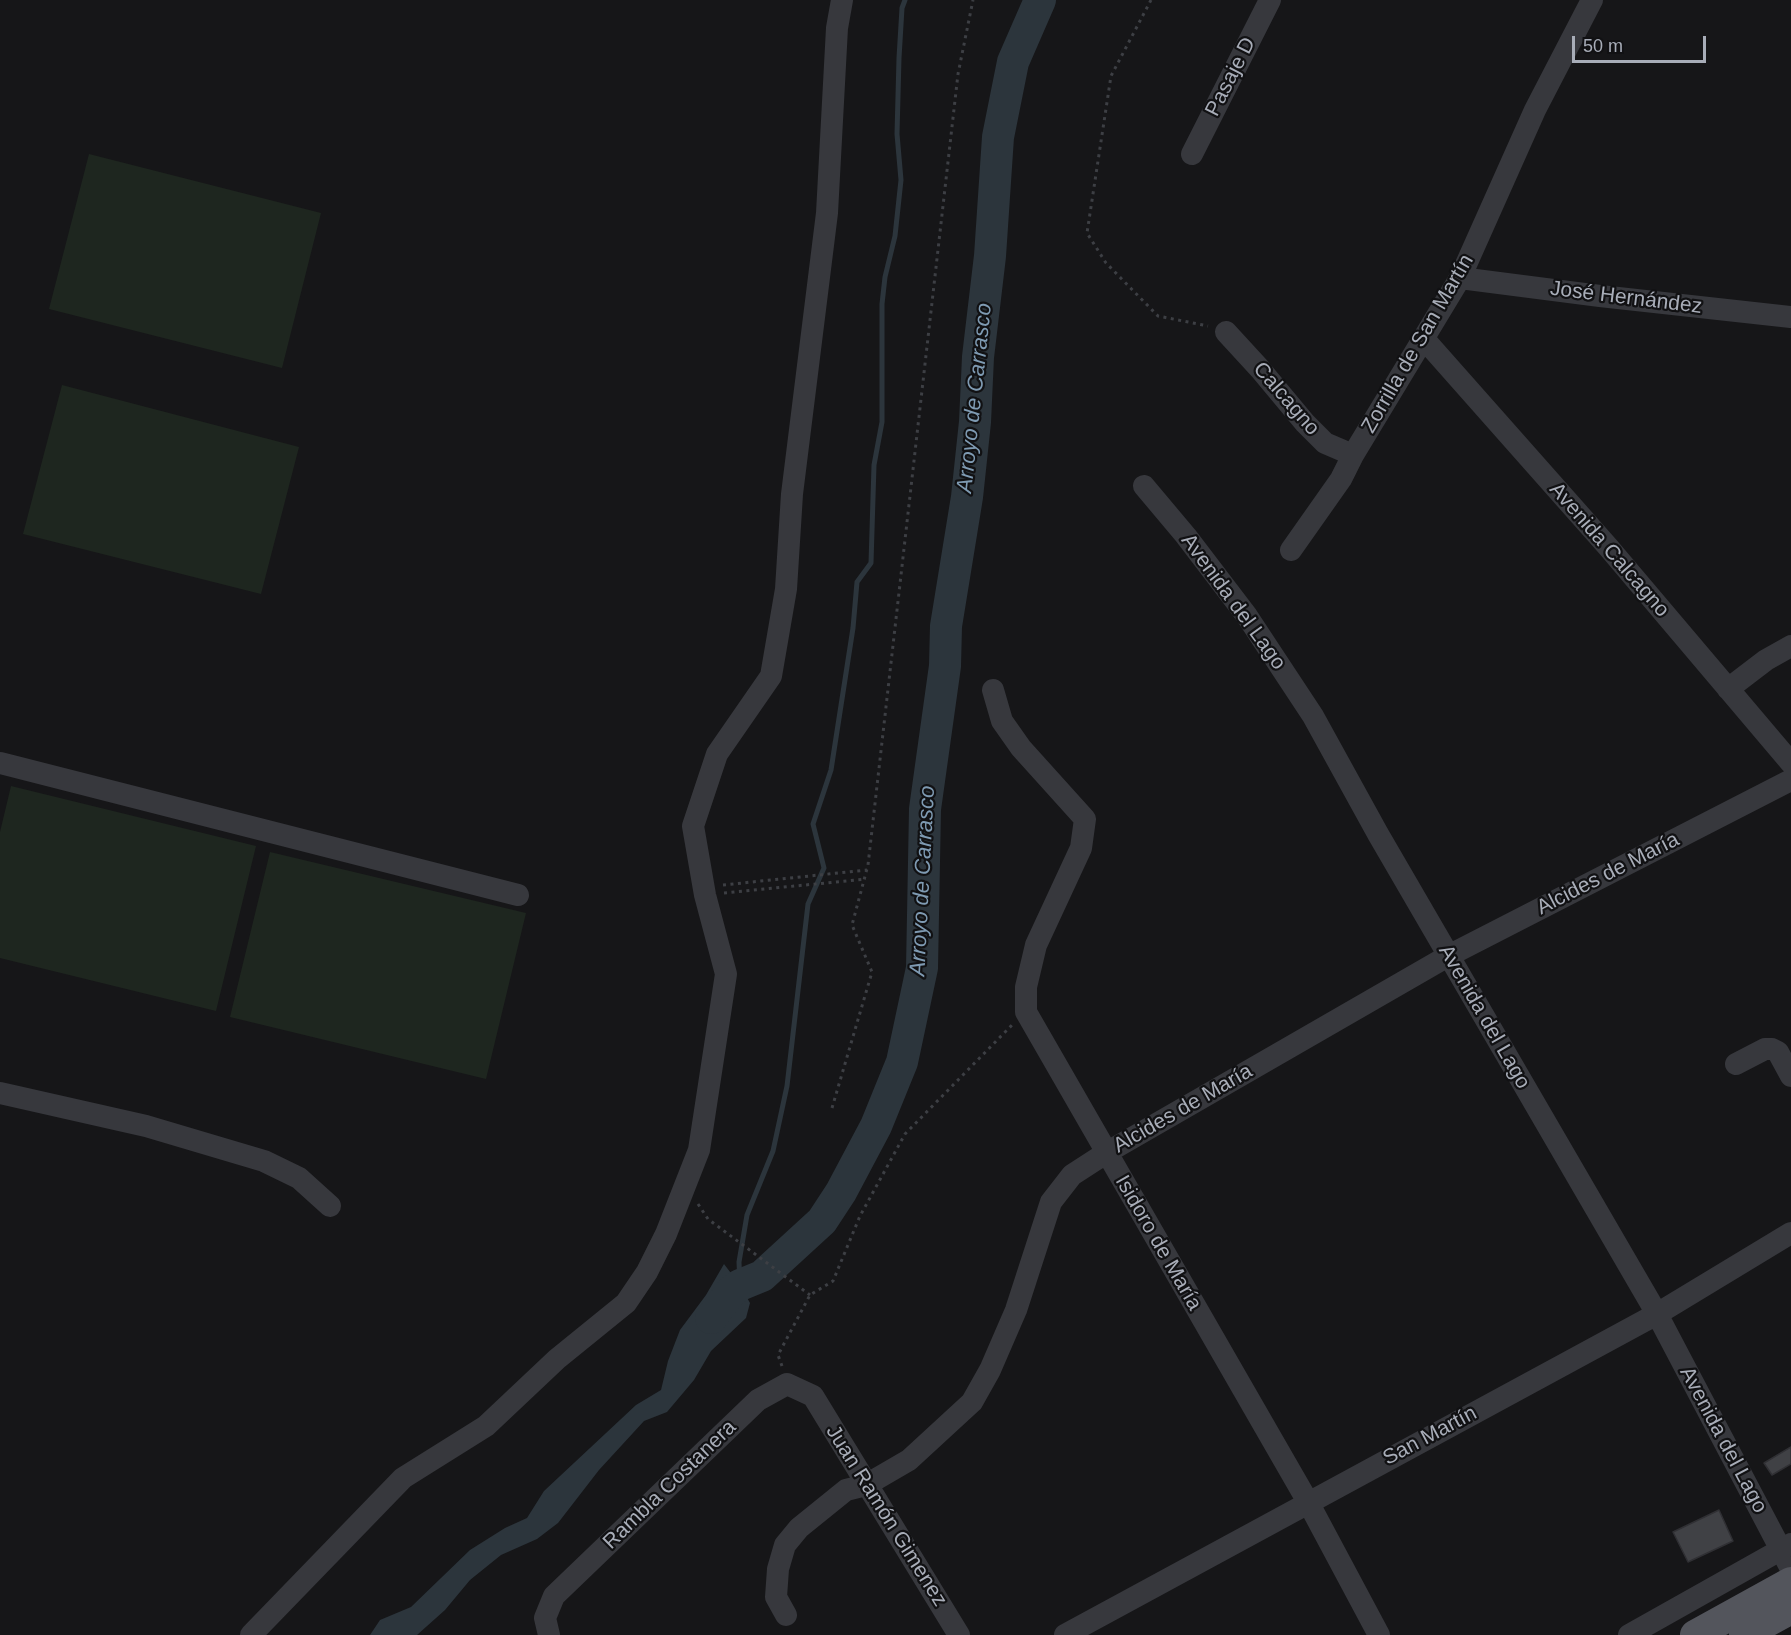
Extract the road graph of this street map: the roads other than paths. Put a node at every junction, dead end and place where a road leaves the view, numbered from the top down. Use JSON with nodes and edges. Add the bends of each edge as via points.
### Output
{"nodes":[{"id":1,"x":842,"y":0,"type":"edge"},
{"id":2,"x":1270,"y":0,"type":"edge"},
{"id":3,"x":1592,"y":0,"type":"edge"},
{"id":4,"x":1191,"y":154,"type":"dead end"},
{"id":5,"x":1460,"y":278,"type":"junction"},
{"id":6,"x":1791,"y":317,"type":"edge"},
{"id":7,"x":1226,"y":332,"type":"road end"},
{"id":8,"x":1424,"y":339,"type":"junction"},
{"id":9,"x":1353,"y":455,"type":"junction"},
{"id":10,"x":1144,"y":486,"type":"dead end"},
{"id":11,"x":1291,"y":550,"type":"dead end"},
{"id":12,"x":1791,"y":646,"type":"edge"},
{"id":13,"x":1728,"y":689,"type":"junction"},
{"id":14,"x":993,"y":690,"type":"dead end"},
{"id":15,"x":0,"y":763,"type":"edge"},
{"id":16,"x":1791,"y":763,"type":"edge"},
{"id":17,"x":1791,"y":780,"type":"edge"},
{"id":18,"x":518,"y":895,"type":"dead end"},
{"id":19,"x":1448,"y":956,"type":"junction"},
{"id":20,"x":1736,"y":1064,"type":"dead end"},
{"id":21,"x":1791,"y":1076,"type":"edge"},
{"id":22,"x":0,"y":1093,"type":"edge"},
{"id":23,"x":1106,"y":1153,"type":"junction"},
{"id":24,"x":330,"y":1206,"type":"dead end"},
{"id":25,"x":1791,"y":1233,"type":"edge"},
{"id":26,"x":1657,"y":1314,"type":"junction"},
{"id":27,"x":787,"y":1384,"type":"joint"},
{"id":28,"x":866,"y":1485,"type":"junction"},
{"id":29,"x":1308,"y":1502,"type":"junction"},
{"id":30,"x":1788,"y":1554,"type":"edge"},
{"id":31,"x":1791,"y":1582,"type":"edge"},
{"id":32,"x":1791,"y":1609,"type":"edge"},
{"id":33,"x":786,"y":1615,"type":"dead end"},
{"id":34,"x":547,"y":1627,"type":"edge"},
{"id":35,"x":251,"y":1635,"type":"edge"},
{"id":36,"x":959,"y":1635,"type":"edge"},
{"id":37,"x":1065,"y":1635,"type":"edge"},
{"id":38,"x":1379,"y":1635,"type":"edge"},
{"id":39,"x":1629,"y":1635,"type":"edge"},
{"id":40,"x":1695,"y":1635,"type":"edge"},
{"id":41,"x":1744,"y":1635,"type":"edge"}],
"edges":[{"from":1,"to":35,"type":"street","via":[[837,28],[828,213],[792,494],[786,589],[771,676],[717,754],[693,826],[704,891],[726,974],[699,1150],[647,1272],[626,1303],[557,1359],[486,1426],[403,1478]]},
{"from":2,"to":4,"type":"street","name":"Pasaje D"},
{"from":3,"to":5,"type":"street","name":"Zorrilla de San Martín","via":[[1535,110]]},
{"from":5,"to":6,"type":"street","name":"José Hernández"},
{"from":5,"to":8,"type":"street","name":"Zorrilla de San Martín"},
{"from":7,"to":9,"type":"street","name":"Calcagno","via":[[1325,443]]},
{"from":8,"to":9,"type":"street","name":"Zorrilla de San Martín"},
{"from":8,"to":13,"type":"street","name":"Avenida Calcagno"},
{"from":9,"to":11,"type":"street","name":"Zorrilla de San Martín","via":[[1341,479]]},
{"from":10,"to":19,"type":"street","name":"Avenida del Lago","via":[[1247,616],[1313,716]]},
{"from":12,"to":13,"type":"street"},
{"from":13,"to":16,"type":"street","name":"Avenida Calcagno"},
{"from":14,"to":23,"type":"street","name":"Isidoro de María","via":[[1002,721],[1021,748],[1085,819],[1081,848],[1036,945],[1026,987],[1026,1012]]},
{"from":15,"to":18,"type":"street"},
{"from":17,"to":19,"type":"street","name":"Alcides de María"},
{"from":19,"to":23,"type":"street","name":"Alcides de María"},
{"from":19,"to":26,"type":"street","name":"Avenida del Lago"},
{"from":20,"to":21,"type":"street","via":[[1772,1049],[1778,1052]]},
{"from":22,"to":24,"type":"street","via":[[146,1126],[264,1161],[299,1178]]},
{"from":23,"to":28,"type":"street","name":"Alcides de María","via":[[1072,1175],[1051,1202],[1016,1310],[972,1402],[909,1460]]},
{"from":23,"to":29,"type":"street","name":"Isidoro de María"},
{"from":25,"to":26,"type":"street","name":"San Martín"},
{"from":26,"to":29,"type":"street","name":"San Martín"},
{"from":26,"to":30,"type":"street","name":"Avenida del Lago"},
{"from":27,"to":28,"type":"street","name":"Juan Ramón Gimenez","via":[[813,1396]]},
{"from":27,"to":34,"type":"street","name":"Rambla Costanera","via":[[758,1400],[554,1596]]},
{"from":28,"to":33,"type":"street","name":"Alcides de María","via":[[846,1490],[799,1528],[785,1545],[776,1597]]},
{"from":28,"to":36,"type":"street","name":"Juan Ramón Gimenez"},
{"from":29,"to":37,"type":"street","name":"San Martín"},
{"from":29,"to":38,"type":"street","name":"Isidoro de María"},
{"from":30,"to":39,"type":"street"},
{"from":31,"to":40,"type":"main road"},
{"from":32,"to":41,"type":"main road"}]}
